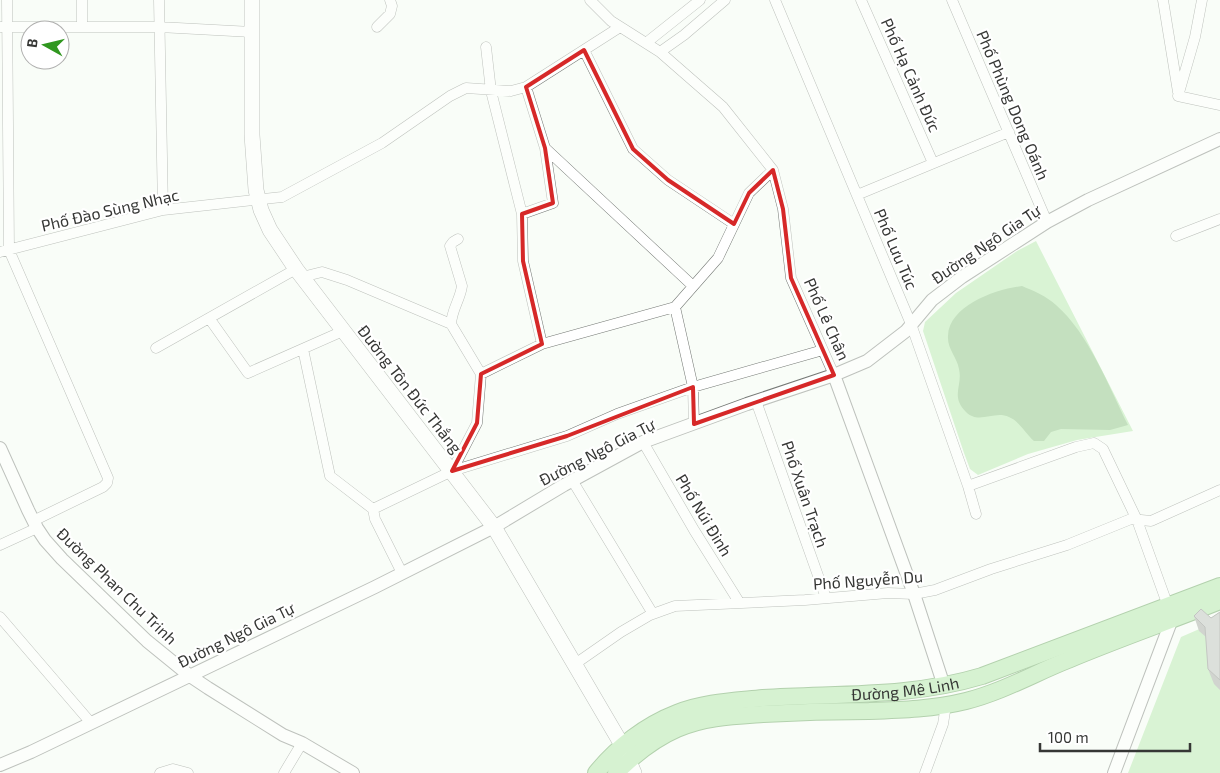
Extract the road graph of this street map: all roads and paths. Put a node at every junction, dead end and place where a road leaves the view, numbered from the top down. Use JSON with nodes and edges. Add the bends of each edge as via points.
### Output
{"nodes":[{"id":1,"x":7,"y":0,"type":"edge"},
{"id":2,"x":82,"y":0,"type":"edge"},
{"id":3,"x":159,"y":0,"type":"edge"},
{"id":4,"x":390,"y":0,"type":"edge"},
{"id":5,"x":590,"y":0,"type":"edge"},
{"id":6,"x":700,"y":0,"type":"edge"},
{"id":7,"x":725,"y":0,"type":"edge"},
{"id":8,"x":774,"y":0,"type":"edge"},
{"id":9,"x":862,"y":0,"type":"edge"},
{"id":10,"x":952,"y":0,"type":"edge"},
{"id":11,"x":1162,"y":0,"type":"edge"},
{"id":12,"x":1202,"y":0,"type":"edge"},
{"id":13,"x":254,"y":1,"type":"edge"},
{"id":14,"x":378,"y":26,"type":"dead end"},
{"id":15,"x":3,"y":27,"type":"edge"},
{"id":16,"x":82,"y":27,"type":"junction"},
{"id":17,"x":159,"y":27,"type":"junction"},
{"id":18,"x":620,"y":27,"type":"junction"},
{"id":19,"x":252,"y":32,"type":"junction"},
{"id":20,"x":646,"y":43,"type":"junction"},
{"id":21,"x":486,"y":47,"type":"dead end"},
{"id":22,"x":584,"y":50,"type":"junction"},
{"id":23,"x":660,"y":52,"type":"junction"},
{"id":24,"x":526,"y":87,"type":"junction"},
{"id":25,"x":491,"y":90,"type":"junction"},
{"id":26,"x":1178,"y":96,"type":"junction"},
{"id":27,"x":1220,"y":105,"type":"edge"},
{"id":28,"x":1009,"y":132,"type":"junction"},
{"id":29,"x":1220,"y":140,"type":"edge"},
{"id":30,"x":545,"y":148,"type":"junction"},
{"id":31,"x":933,"y":163,"type":"junction"},
{"id":32,"x":773,"y":170,"type":"junction"},
{"id":33,"x":857,"y":195,"type":"junction"},
{"id":34,"x":258,"y":199,"type":"junction"},
{"id":35,"x":163,"y":210,"type":"junction"},
{"id":36,"x":522,"y":214,"type":"junction"},
{"id":37,"x":1220,"y":219,"type":"edge"},
{"id":38,"x":1047,"y":222,"type":"junction"},
{"id":39,"x":734,"y":224,"type":"junction"},
{"id":40,"x":1176,"y":236,"type":"dead end"},
{"id":41,"x":458,"y":239,"type":"dead end"},
{"id":42,"x":5,"y":251,"type":"edge"},
{"id":43,"x":299,"y":273,"type":"junction"},
{"id":44,"x":693,"y":286,"type":"junction"},
{"id":45,"x":675,"y":307,"type":"junction"},
{"id":46,"x":209,"y":318,"type":"junction"},
{"id":47,"x":451,"y":324,"type":"junction"},
{"id":48,"x":911,"y":324,"type":"junction"},
{"id":49,"x":343,"y":331,"type":"junction"},
{"id":50,"x":542,"y":344,"type":"junction"},
{"id":51,"x":156,"y":348,"type":"dead end"},
{"id":52,"x":303,"y":349,"type":"junction"},
{"id":53,"x":823,"y":350,"type":"junction"},
{"id":54,"x":481,"y":374,"type":"junction"},
{"id":55,"x":834,"y":375,"type":"junction"},
{"id":56,"x":693,"y":387,"type":"junction"},
{"id":57,"x":756,"y":401,"type":"junction"},
{"id":58,"x":694,"y":424,"type":"junction"},
{"id":59,"x":643,"y":442,"type":"junction"},
{"id":60,"x":0,"y":448,"type":"edge"},
{"id":61,"x":452,"y":472,"type":"junction"},
{"id":62,"x":572,"y":480,"type":"junction"},
{"id":63,"x":968,"y":486,"type":"junction"},
{"id":64,"x":1220,"y":490,"type":"edge"},
{"id":65,"x":373,"y":509,"type":"junction"},
{"id":66,"x":976,"y":514,"type":"dead end"},
{"id":67,"x":1137,"y":520,"type":"junction"},
{"id":68,"x":35,"y":525,"type":"junction"},
{"id":69,"x":494,"y":527,"type":"junction"},
{"id":70,"x":0,"y":545,"type":"edge"},
{"id":71,"x":402,"y":573,"type":"junction"},
{"id":72,"x":1220,"y":586,"type":"edge"},
{"id":73,"x":914,"y":594,"type":"junction"},
{"id":74,"x":826,"y":598,"type":"junction"},
{"id":75,"x":1220,"y":601,"type":"edge"},
{"id":76,"x":739,"y":602,"type":"junction"},
{"id":77,"x":1170,"y":613,"type":"junction"},
{"id":78,"x":653,"y":614,"type":"junction"},
{"id":79,"x":0,"y":617,"type":"edge"},
{"id":80,"x":575,"y":664,"type":"junction"},
{"id":81,"x":190,"y":676,"type":"junction"},
{"id":82,"x":944,"y":686,"type":"junction"},
{"id":83,"x":946,"y":706,"type":"junction"},
{"id":84,"x":91,"y":723,"type":"junction"},
{"id":85,"x":302,"y":743,"type":"junction"},
{"id":86,"x":628,"y":760,"type":"edge"},
{"id":87,"x":0,"y":765,"type":"edge"},
{"id":88,"x":160,"y":773,"type":"edge"},
{"id":89,"x":188,"y":773,"type":"edge"},
{"id":90,"x":284,"y":773,"type":"edge"},
{"id":91,"x":353,"y":773,"type":"edge"},
{"id":92,"x":596,"y":773,"type":"edge"},
{"id":93,"x":616,"y":773,"type":"edge"},
{"id":94,"x":925,"y":773,"type":"edge"},
{"id":95,"x":1114,"y":773,"type":"edge"}],
"edges":[{"from":1,"to":15,"type":"street"},
{"from":2,"to":16,"type":"street"},
{"from":3,"to":17,"type":"street"},
{"from":4,"to":14,"type":"street","via":[[390,14]]},
{"from":5,"to":18,"type":"street","name":"Phố Lê Chân"},
{"from":6,"to":20,"type":"street"},
{"from":7,"to":23,"type":"street"},
{"from":8,"to":33,"type":"street","name":"Phố Lưu Túc"},
{"from":9,"to":31,"type":"street","name":"Phố Hạ Cảnh Đức"},
{"from":10,"to":28,"type":"street","name":"Phố Phùng Dong Oánh"},
{"from":11,"to":26,"type":"street"},
{"from":12,"to":26,"type":"street"},
{"from":13,"to":19,"type":"main road","name":"Đường Tôn Đức Thắng"},
{"from":15,"to":16,"type":"street"},
{"from":15,"to":42,"type":"street"},
{"from":16,"to":17,"type":"street"},
{"from":17,"to":19,"type":"street"},
{"from":17,"to":35,"type":"street"},
{"from":18,"to":20,"type":"street","name":"Phố Lê Chân"},
{"from":18,"to":22,"type":"street"},
{"from":19,"to":34,"type":"main road","name":"Đường Tôn Đức Thắng","via":[[252,135]]},
{"from":20,"to":23,"type":"street","name":"Phố Lê Chân"},
{"from":21,"to":25,"type":"street"},
{"from":22,"to":24,"type":"street"},
{"from":22,"to":39,"type":"street","via":[[632,149],[668,180]]},
{"from":23,"to":32,"type":"street","name":"Phố Lê Chân","via":[[723,107]]},
{"from":24,"to":25,"type":"street","name":"Phố Đào Sùng Nhạc","via":[[511,91]]},
{"from":24,"to":30,"type":"street"},
{"from":25,"to":34,"type":"street","name":"Phố Đào Sùng Nhạc","via":[[466,88],[356,158],[282,197]]},
{"from":25,"to":36,"type":"street"},
{"from":26,"to":27,"type":"street"},
{"from":28,"to":31,"type":"street"},
{"from":28,"to":38,"type":"street","name":"Phố Phùng Dong Oánh"},
{"from":29,"to":38,"type":"street","name":"Đường Ngô Gia Tự"},
{"from":30,"to":36,"type":"street","via":[[553,203]]},
{"from":30,"to":44,"type":"street"},
{"from":31,"to":33,"type":"street"},
{"from":32,"to":39,"type":"street","via":[[749,193]]},
{"from":32,"to":53,"type":"street","name":"Phố Lê Chân","via":[[783,209],[791,278]]},
{"from":33,"to":48,"type":"street","name":"Phố Lưu Túc"},
{"from":34,"to":35,"type":"street","name":"Phố Đào Sùng Nhạc"},
{"from":34,"to":43,"type":"main road","name":"Đường Tôn Đức Thắng","via":[[270,230]]},
{"from":35,"to":42,"type":"street","name":"Phố Đào Sùng Nhạc"},
{"from":36,"to":50,"type":"street","via":[[523,261]]},
{"from":37,"to":40,"type":"street"},
{"from":38,"to":48,"type":"street","name":"Đường Ngô Gia Tự","via":[[962,277],[932,300]]},
{"from":39,"to":44,"type":"street","via":[[718,258]]},
{"from":41,"to":47,"type":"street","via":[[450,246],[462,286]]},
{"from":42,"to":68,"type":"street","via":[[108,478],[103,487]]},
{"from":43,"to":46,"type":"street"},
{"from":43,"to":47,"type":"street","via":[[322,272],[347,280]]},
{"from":43,"to":49,"type":"main road","name":"Đường Tôn Đức Thắng"},
{"from":44,"to":45,"type":"street"},
{"from":45,"to":50,"type":"street"},
{"from":45,"to":56,"type":"street"},
{"from":46,"to":51,"type":"street"},
{"from":46,"to":52,"type":"street","via":[[248,373]]},
{"from":47,"to":54,"type":"street"},
{"from":48,"to":55,"type":"street","name":"Đường Ngô Gia Tự","via":[[867,361]]},
{"from":48,"to":63,"type":"street","name":"Phố Lưu Túc"},
{"from":49,"to":52,"type":"street"},
{"from":49,"to":61,"type":"main road","name":"Đường Tôn Đức Thắng"},
{"from":50,"to":54,"type":"street"},
{"from":52,"to":65,"type":"street","via":[[330,476]]},
{"from":53,"to":55,"type":"street","name":"Phố Lê Chân"},
{"from":53,"to":56,"type":"street"},
{"from":54,"to":61,"type":"street","via":[[477,423]]},
{"from":55,"to":57,"type":"street","name":"Đường Ngô Gia Tự"},
{"from":55,"to":73,"type":"street","name":"Phố Lê Chân"},
{"from":56,"to":58,"type":"street"},
{"from":56,"to":61,"type":"street","via":[[567,436]]},
{"from":57,"to":58,"type":"street","name":"Đường Ngô Gia Tự"},
{"from":57,"to":74,"type":"street","name":"Phố Xuân Trạch"},
{"from":58,"to":59,"type":"street","name":"Đường Ngô Gia Tự"},
{"from":59,"to":62,"type":"street","name":"Đường Ngô Gia Tự"},
{"from":59,"to":76,"type":"street","name":"Phố Núi Đinh"},
{"from":60,"to":68,"type":"street","name":"Đường Phan Chu Trinh"},
{"from":61,"to":65,"type":"street"},
{"from":61,"to":69,"type":"main road","name":"Đường Tôn Đức Thắng"},
{"from":62,"to":69,"type":"street","name":"Đường Ngô Gia Tự"},
{"from":62,"to":78,"type":"street"},
{"from":63,"to":66,"type":"street","name":"Phố Lưu Túc"},
{"from":63,"to":67,"type":"street","via":[[1076,447],[1094,444],[1103,449]]},
{"from":64,"to":67,"type":"street","name":"Phố Nguyễn Du","via":[[1151,521]]},
{"from":65,"to":71,"type":"street"},
{"from":67,"to":73,"type":"street","name":"Phố Nguyễn Du","via":[[934,590]]},
{"from":67,"to":77,"type":"street"},
{"from":68,"to":70,"type":"street"},
{"from":68,"to":81,"type":"street","name":"Đường Phan Chu Trinh","via":[[62,559],[147,641]]},
{"from":69,"to":71,"type":"street","name":"Đường Ngô Gia Tự"},
{"from":69,"to":80,"type":"main road","name":"Đường Tôn Đức Thắng"},
{"from":71,"to":81,"type":"street","name":"Đường Ngô Gia Tự"},
{"from":72,"to":77,"type":"main road","name":"Đường Mê Linh"},
{"from":73,"to":74,"type":"street","name":"Phố Nguyễn Du"},
{"from":73,"to":82,"type":"street","name":"Phố Lê Chân"},
{"from":74,"to":76,"type":"street","name":"Phố Nguyễn Du"},
{"from":75,"to":77,"type":"main road","name":"Đường Mê Linh"},
{"from":76,"to":78,"type":"street","name":"Phố Nguyễn Du","via":[[675,606]]},
{"from":77,"to":82,"type":"main road","name":"Đường Mê Linh"},
{"from":77,"to":83,"type":"main road","name":"Đường Mê Linh","via":[[988,694]]},
{"from":77,"to":95,"type":"street"},
{"from":78,"to":80,"type":"street","name":"Phố Nguyễn Du"},
{"from":79,"to":84,"type":"street"},
{"from":80,"to":86,"type":"main road","name":"Đường Tôn Đức Thắng"},
{"from":81,"to":84,"type":"street","name":"Đường Ngô Gia Tự"},
{"from":81,"to":85,"type":"street","name":"Đường Phan Chu Trinh","via":[[282,735]]},
{"from":82,"to":86,"type":"main road","name":"Đường Mê Linh","via":[[882,694],[788,696],[710,704],[676,713]]},
{"from":83,"to":86,"type":"main road","name":"Đường Mê Linh","via":[[738,715],[690,724],[669,733]]},
{"from":83,"to":94,"type":"street","via":[[943,724]]},
{"from":84,"to":87,"type":"street","name":"Đường Ngô Gia Tự"},
{"from":85,"to":90,"type":"street"},
{"from":85,"to":91,"type":"street","name":"Đường Phan Chu Trinh"},
{"from":86,"to":92,"type":"main road","name":"Đường Mê Linh"},
{"from":86,"to":93,"type":"main road","name":"Đường Mê Linh"},
{"from":88,"to":89,"type":"street","via":[[172,769]]}]}
